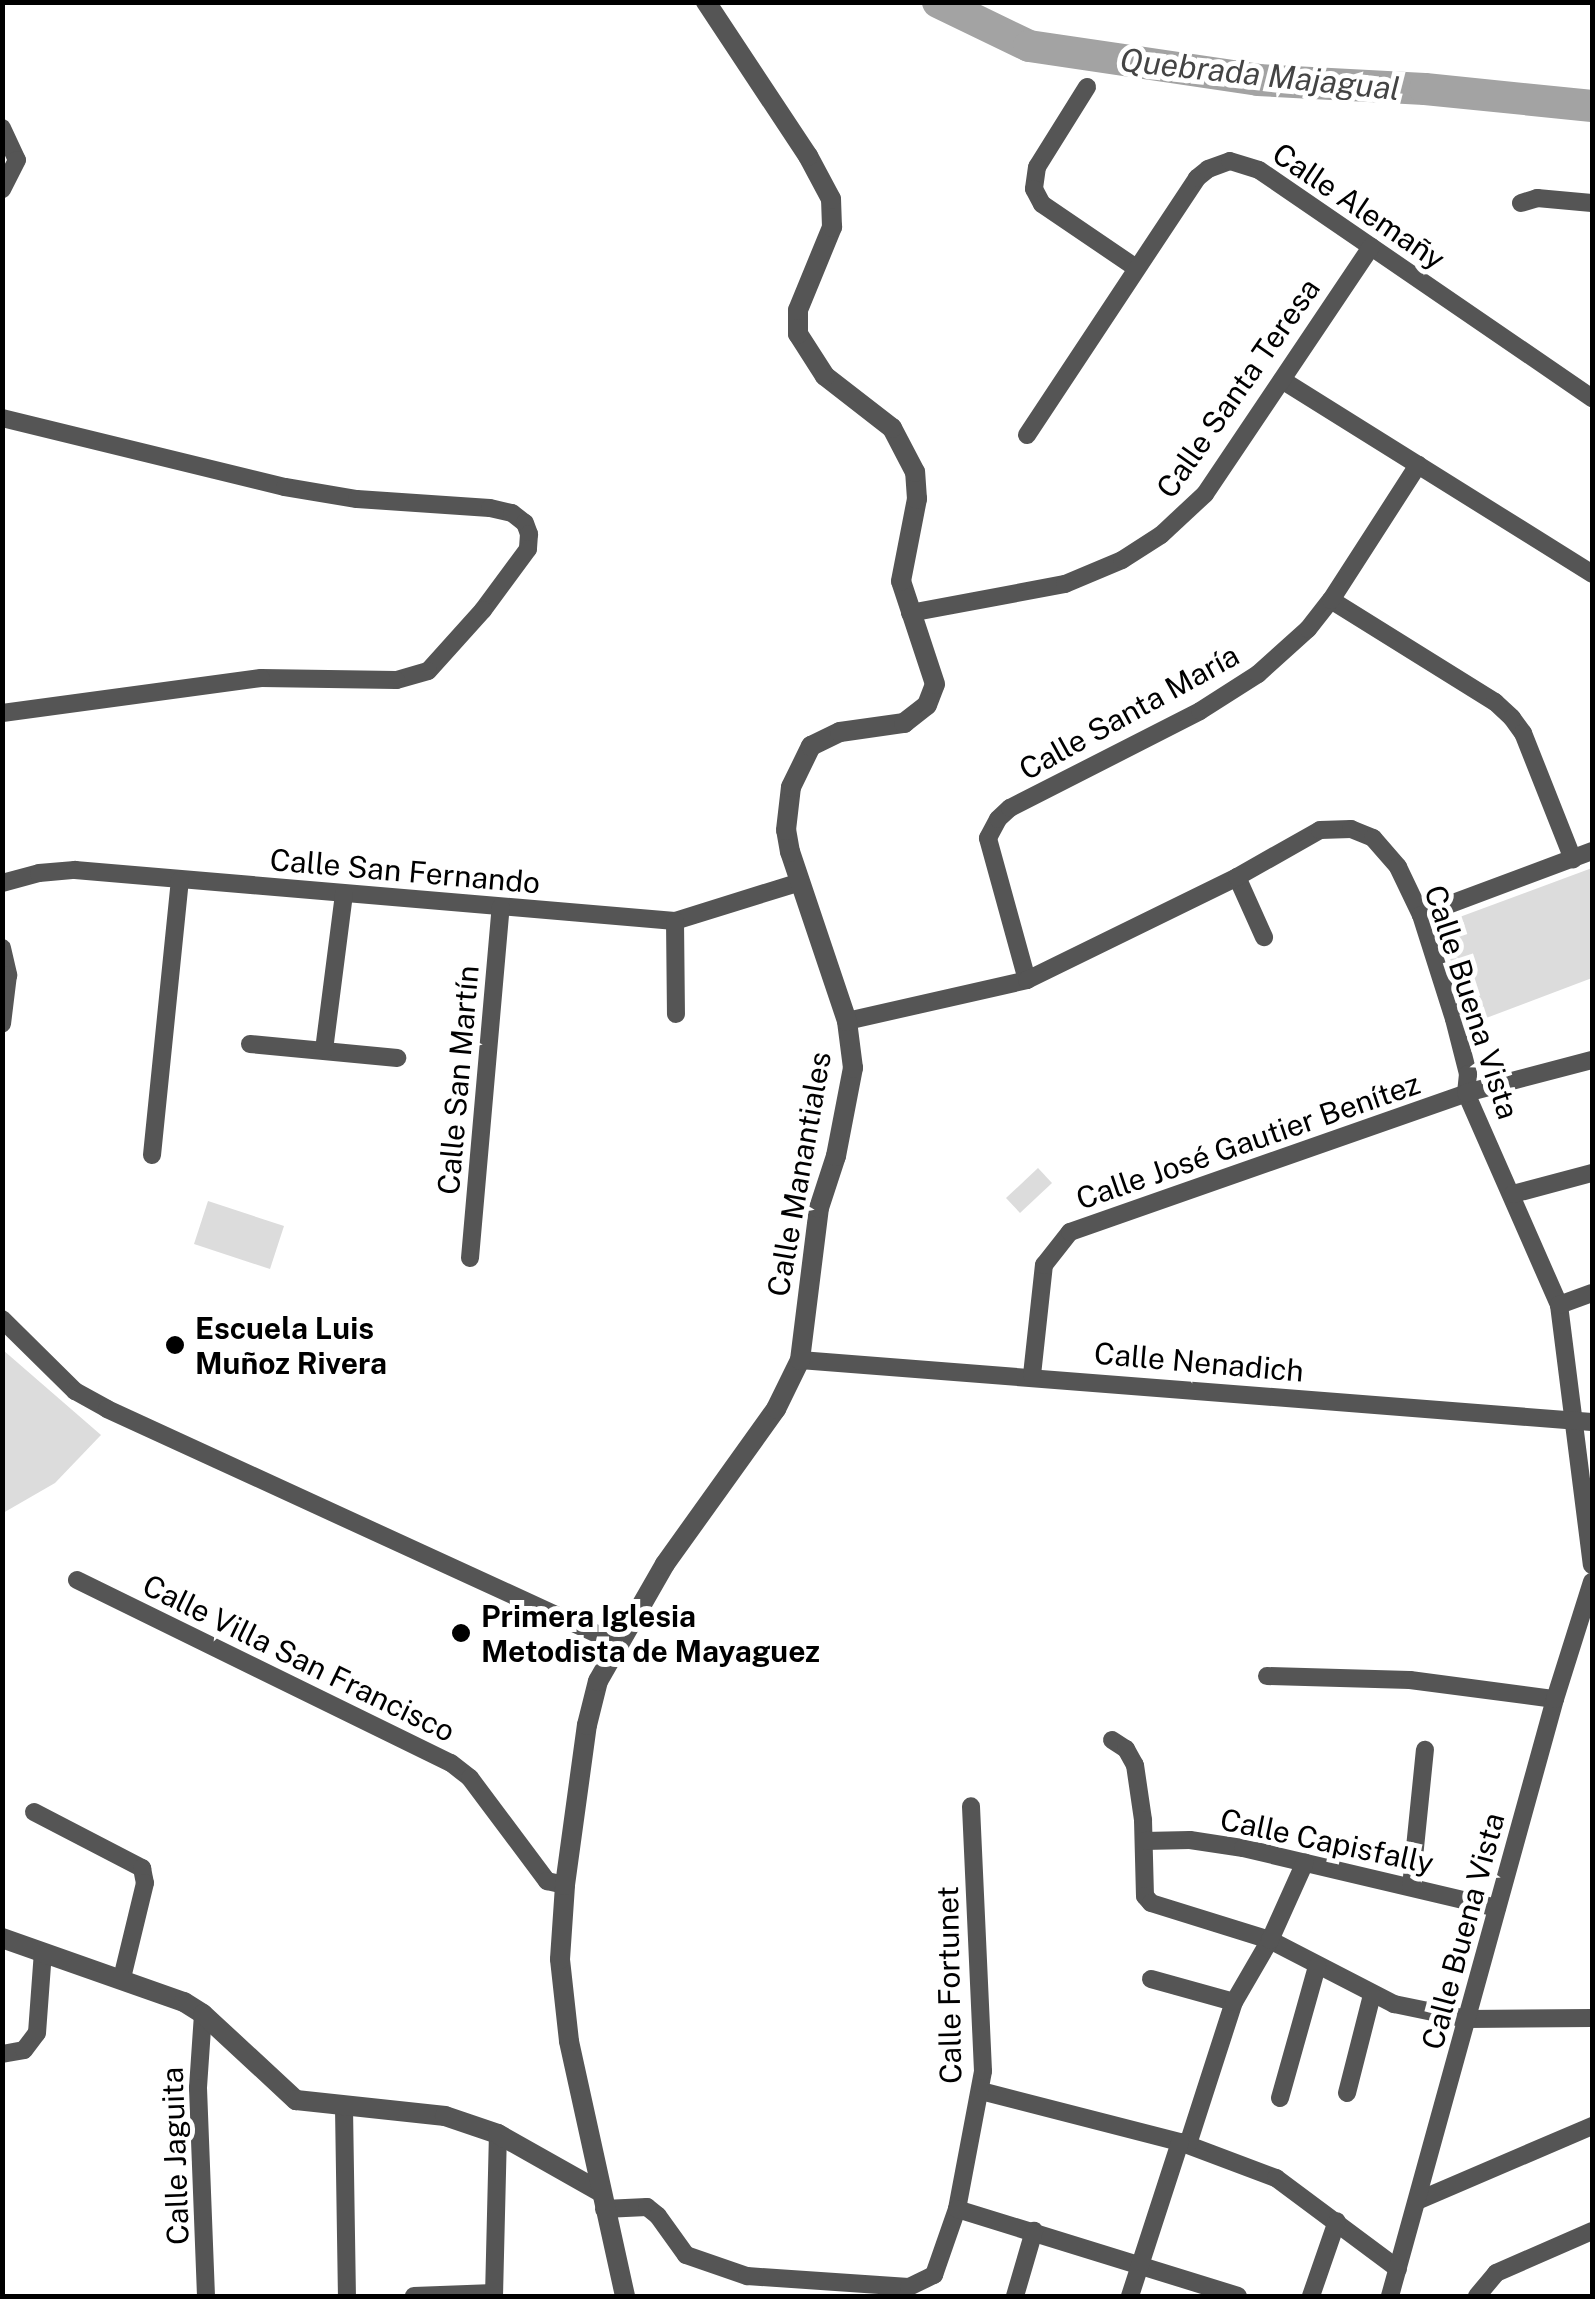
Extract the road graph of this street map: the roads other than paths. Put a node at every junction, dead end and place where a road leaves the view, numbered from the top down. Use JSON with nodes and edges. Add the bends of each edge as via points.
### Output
{"nodes":[{"id":1,"x":706,"y":2,"type":"edge"},
{"id":2,"x":1087,"y":88,"type":"dead end"},
{"id":3,"x":2,"y":128,"type":"edge"},
{"id":4,"x":2,"y":190,"type":"edge"},
{"id":5,"x":1521,"y":203,"type":"dead end"},
{"id":6,"x":1592,"y":203,"type":"edge"},
{"id":7,"x":1370,"y":247,"type":"junction"},
{"id":8,"x":1136,"y":268,"type":"junction"},
{"id":9,"x":1282,"y":380,"type":"junction"},
{"id":10,"x":1592,"y":398,"type":"edge"},
{"id":11,"x":2,"y":418,"type":"edge"},
{"id":12,"x":1027,"y":436,"type":"dead end"},
{"id":13,"x":1418,"y":465,"type":"junction"},
{"id":14,"x":1592,"y":574,"type":"edge"},
{"id":15,"x":1331,"y":600,"type":"junction"},
{"id":16,"x":910,"y":613,"type":"junction"},
{"id":17,"x":2,"y":712,"type":"edge"},
{"id":18,"x":1592,"y":851,"type":"edge"},
{"id":19,"x":1573,"y":859,"type":"junction"},
{"id":20,"x":1237,"y":877,"type":"junction"},
{"id":21,"x":180,"y":880,"type":"junction"},
{"id":22,"x":800,"y":882,"type":"junction"},
{"id":23,"x":2,"y":884,"type":"edge"},
{"id":24,"x":344,"y":894,"type":"junction"},
{"id":25,"x":501,"y":907,"type":"junction"},
{"id":26,"x":1421,"y":915,"type":"junction"},
{"id":27,"x":675,"y":921,"type":"junction"},
{"id":28,"x":1264,"y":937,"type":"dead end"},
{"id":29,"x":2,"y":948,"type":"edge"},
{"id":30,"x":1027,"y":980,"type":"junction"},
{"id":31,"x":676,"y":1014,"type":"dead end"},
{"id":32,"x":847,"y":1021,"type":"junction"},
{"id":33,"x":2,"y":1024,"type":"edge"},
{"id":34,"x":250,"y":1044,"type":"dead end"},
{"id":35,"x":324,"y":1050,"type":"junction"},
{"id":36,"x":397,"y":1058,"type":"dead end"},
{"id":37,"x":1592,"y":1060,"type":"edge"},
{"id":38,"x":1466,"y":1094,"type":"junction"},
{"id":39,"x":152,"y":1155,"type":"dead end"},
{"id":40,"x":1592,"y":1172,"type":"edge"},
{"id":41,"x":1513,"y":1194,"type":"junction"},
{"id":42,"x":470,"y":1258,"type":"dead end"},
{"id":43,"x":1592,"y":1294,"type":"edge"},
{"id":44,"x":1559,"y":1305,"type":"junction"},
{"id":45,"x":2,"y":1318,"type":"edge"},
{"id":46,"x":800,"y":1360,"type":"junction"},
{"id":47,"x":1032,"y":1375,"type":"junction"},
{"id":48,"x":1584,"y":1421,"type":"edge"},
{"id":49,"x":1592,"y":1565,"type":"edge"},
{"id":50,"x":77,"y":1580,"type":"dead end"},
{"id":51,"x":1592,"y":1582,"type":"edge"},
{"id":52,"x":619,"y":1644,"type":"junction"},
{"id":53,"x":1267,"y":1676,"type":"dead end"},
{"id":54,"x":1554,"y":1699,"type":"junction"},
{"id":55,"x":1112,"y":1740,"type":"dead end"},
{"id":56,"x":1425,"y":1750,"type":"dead end"},
{"id":57,"x":971,"y":1806,"type":"dead end"},
{"id":58,"x":34,"y":1812,"type":"dead end"},
{"id":59,"x":1144,"y":1841,"type":"junction"},
{"id":60,"x":1305,"y":1862,"type":"junction"},
{"id":61,"x":564,"y":1885,"type":"junction"},
{"id":62,"x":1411,"y":1887,"type":"junction"},
{"id":63,"x":1496,"y":1908,"type":"junction"},
{"id":64,"x":2,"y":1938,"type":"edge"},
{"id":65,"x":1270,"y":1940,"type":"junction"},
{"id":66,"x":42,"y":1952,"type":"junction"},
{"id":67,"x":1317,"y":1966,"type":"junction"},
{"id":68,"x":122,"y":1978,"type":"junction"},
{"id":69,"x":1151,"y":1980,"type":"dead end"},
{"id":70,"x":1372,"y":1995,"type":"junction"},
{"id":71,"x":1234,"y":2002,"type":"junction"},
{"id":72,"x":202,"y":2014,"type":"junction"},
{"id":73,"x":1592,"y":2018,"type":"edge"},
{"id":74,"x":1467,"y":2019,"type":"junction"},
{"id":75,"x":2,"y":2054,"type":"edge"},
{"id":76,"x":981,"y":2091,"type":"junction"},
{"id":77,"x":1347,"y":2092,"type":"dead end"},
{"id":78,"x":1280,"y":2098,"type":"dead end"},
{"id":79,"x":344,"y":2108,"type":"junction"},
{"id":80,"x":1592,"y":2126,"type":"edge"},
{"id":81,"x":498,"y":2134,"type":"junction"},
{"id":82,"x":1184,"y":2143,"type":"junction"},
{"id":83,"x":602,"y":2200,"type":"junction"},
{"id":84,"x":1417,"y":2201,"type":"junction"},
{"id":85,"x":957,"y":2209,"type":"junction"},
{"id":86,"x":1337,"y":2221,"type":"junction"},
{"id":87,"x":1034,"y":2231,"type":"junction"},
{"id":88,"x":1592,"y":2232,"type":"edge"},
{"id":89,"x":1139,"y":2263,"type":"junction"},
{"id":90,"x":1398,"y":2268,"type":"junction"},
{"id":91,"x":494,"y":2294,"type":"edge"},
{"id":92,"x":206,"y":2296,"type":"edge"},
{"id":93,"x":347,"y":2296,"type":"edge"},
{"id":94,"x":414,"y":2296,"type":"edge"},
{"id":95,"x":625,"y":2296,"type":"edge"},
{"id":96,"x":1016,"y":2296,"type":"edge"},
{"id":97,"x":1130,"y":2296,"type":"edge"},
{"id":98,"x":1238,"y":2296,"type":"edge"},
{"id":99,"x":1311,"y":2296,"type":"edge"},
{"id":100,"x":1390,"y":2296,"type":"edge"},
{"id":101,"x":1477,"y":2296,"type":"edge"}],
"edges":[{"from":1,"to":16,"type":"street","name":"Calle Manantiales","via":[[831,199],[832,226],[798,310],[798,334],[825,376],[892,428],[915,472],[917,498],[901,581]]},
{"from":2,"to":8,"type":"street","via":[[1036,166],[1034,189],[1042,204]]},
{"from":3,"to":4,"type":"street","via":[[17,160]]},
{"from":5,"to":6,"type":"street"},
{"from":7,"to":8,"type":"street","name":"Calle Alemañy","via":[[1259,170],[1230,161],[1197,178]]},
{"from":7,"to":9,"type":"street","name":"Calle Santa Teresa"},
{"from":7,"to":10,"type":"street","name":"Calle Alemañy"},
{"from":8,"to":12,"type":"street","name":"Calle Alemañy"},
{"from":9,"to":13,"type":"street"},
{"from":9,"to":16,"type":"street","name":"Calle Santa Teresa","via":[[1204,494],[1141,549],[1065,584]]},
{"from":11,"to":17,"type":"street","via":[[285,486],[512,512],[528,534],[528,548],[506,579],[428,671],[396,680],[262,678]]},
{"from":13,"to":14,"type":"street"},
{"from":13,"to":15,"type":"street","name":"Calle Santa María"},
{"from":15,"to":19,"type":"street","via":[[1512,718]]},
{"from":15,"to":30,"type":"street","name":"Calle Santa María","via":[[1287,650],[1230,694],[998,819],[988,838]]},
{"from":16,"to":22,"type":"street","name":"Calle Manantiales","via":[[934,672],[932,694],[904,723],[824,737],[804,755],[786,807]]},
{"from":18,"to":19,"type":"street"},
{"from":19,"to":26,"type":"street"},
{"from":20,"to":26,"type":"street","name":"Calle Buena Vista","via":[[1320,830],[1351,829],[1385,849]]},
{"from":20,"to":28,"type":"street"},
{"from":20,"to":30,"type":"street","name":"Calle Buena Vista"},
{"from":21,"to":23,"type":"street","name":"Calle San Fernando","via":[[58,870]]},
{"from":21,"to":24,"type":"street","name":"Calle San Fernando"},
{"from":21,"to":39,"type":"street"},
{"from":22,"to":27,"type":"street","name":"Calle San Fernando"},
{"from":22,"to":32,"type":"street","name":"Calle Manantiales"},
{"from":24,"to":25,"type":"street","name":"Calle San Fernando"},
{"from":24,"to":35,"type":"street"},
{"from":25,"to":27,"type":"street","name":"Calle San Fernando"},
{"from":25,"to":42,"type":"street","name":"Calle San Martín"},
{"from":26,"to":38,"type":"street","name":"Calle Buena Vista","via":[[1468,1074]]},
{"from":27,"to":31,"type":"street"},
{"from":29,"to":33,"type":"street","via":[[8,975]]},
{"from":30,"to":32,"type":"street","name":"Calle Buena Vista"},
{"from":32,"to":46,"type":"street","name":"Calle Manantiales","via":[[852,1068],[819,1208]]},
{"from":34,"to":35,"type":"street"},
{"from":35,"to":36,"type":"street"},
{"from":37,"to":38,"type":"street","name":"Calle José Gautier Benítez"},
{"from":38,"to":41,"type":"street","name":"Calle Buena Vista"},
{"from":38,"to":47,"type":"street","name":"Calle José Gautier Benítez","via":[[1070,1232],[1044,1265]]},
{"from":40,"to":41,"type":"street"},
{"from":41,"to":44,"type":"street","name":"Calle Buena Vista"},
{"from":43,"to":44,"type":"street"},
{"from":44,"to":48,"type":"street","name":"Calle Buena Vista"},
{"from":45,"to":52,"type":"street","via":[[76,1390],[107,1408]]},
{"from":46,"to":47,"type":"street","name":"Calle Nenadich"},
{"from":46,"to":52,"type":"street","name":"Calle Manantiales","via":[[787,1392],[664,1564]]},
{"from":47,"to":48,"type":"street","name":"Calle Nenadich"},
{"from":48,"to":49,"type":"street","name":"Calle Buena Vista"},
{"from":50,"to":61,"type":"street","name":"Calle Villa San Francisco","via":[[451,1763],[470,1778],[547,1880]]},
{"from":51,"to":54,"type":"street","name":"Calle Buena Vista"},
{"from":52,"to":61,"type":"street","name":"Calle Manantiales","via":[[589,1713]]},
{"from":53,"to":54,"type":"street","via":[[1410,1680]]},
{"from":54,"to":63,"type":"street","name":"Calle Buena Vista"},
{"from":55,"to":59,"type":"street","via":[[1135,1765]]},
{"from":56,"to":62,"type":"street"},
{"from":57,"to":76,"type":"street","name":"Calle Fortunet"},
{"from":58,"to":68,"type":"street","via":[[142,1868],[145,1883]]},
{"from":59,"to":60,"type":"street","name":"Calle Capisfally","via":[[1204,1842]]},
{"from":59,"to":65,"type":"street","via":[[1147,1900]]},
{"from":60,"to":62,"type":"street","name":"Calle Capisfally"},
{"from":60,"to":65,"type":"street"},
{"from":61,"to":83,"type":"street","name":"Calle Manantiales","via":[[563,1990]]},
{"from":62,"to":63,"type":"street","name":"Calle Capisfally"},
{"from":63,"to":74,"type":"street","name":"Calle Buena Vista"},
{"from":64,"to":66,"type":"street"},
{"from":65,"to":67,"type":"street"},
{"from":65,"to":71,"type":"street"},
{"from":66,"to":68,"type":"street"},
{"from":66,"to":75,"type":"street","via":[[35,2039],[24,2050]]},
{"from":67,"to":70,"type":"street"},
{"from":67,"to":78,"type":"street"},
{"from":68,"to":72,"type":"street"},
{"from":69,"to":71,"type":"street"},
{"from":70,"to":74,"type":"street"},
{"from":70,"to":77,"type":"street"},
{"from":71,"to":82,"type":"street"},
{"from":72,"to":79,"type":"street","via":[[296,2100]]},
{"from":72,"to":92,"type":"street","name":"Calle Jaguita","via":[[198,2088]]},
{"from":73,"to":74,"type":"street"},
{"from":74,"to":84,"type":"street","name":"Calle Buena Vista"},
{"from":76,"to":82,"type":"street"},
{"from":76,"to":85,"type":"street","name":"Calle Fortunet"},
{"from":79,"to":81,"type":"street","via":[[418,2112]]},
{"from":79,"to":93,"type":"street"},
{"from":80,"to":84,"type":"street"},
{"from":81,"to":83,"type":"street"},
{"from":81,"to":91,"type":"street"},
{"from":82,"to":86,"type":"street","via":[[1276,2178]]},
{"from":82,"to":89,"type":"street"},
{"from":83,"to":85,"type":"street","name":"Calle Fortunet","via":[[646,2208],[686,2255],[728,2272],[909,2287],[934,2275]]},
{"from":83,"to":95,"type":"street","name":"Calle Manantiales"},
{"from":84,"to":90,"type":"street","name":"Calle Buena Vista"},
{"from":85,"to":87,"type":"street"},
{"from":86,"to":90,"type":"street"},
{"from":86,"to":99,"type":"street"},
{"from":87,"to":89,"type":"street"},
{"from":87,"to":96,"type":"street"},
{"from":88,"to":101,"type":"street","via":[[1496,2273]]},
{"from":89,"to":97,"type":"street"},
{"from":89,"to":98,"type":"street"},
{"from":90,"to":100,"type":"street","name":"Calle Buena Vista"},
{"from":91,"to":94,"type":"street"}]}
